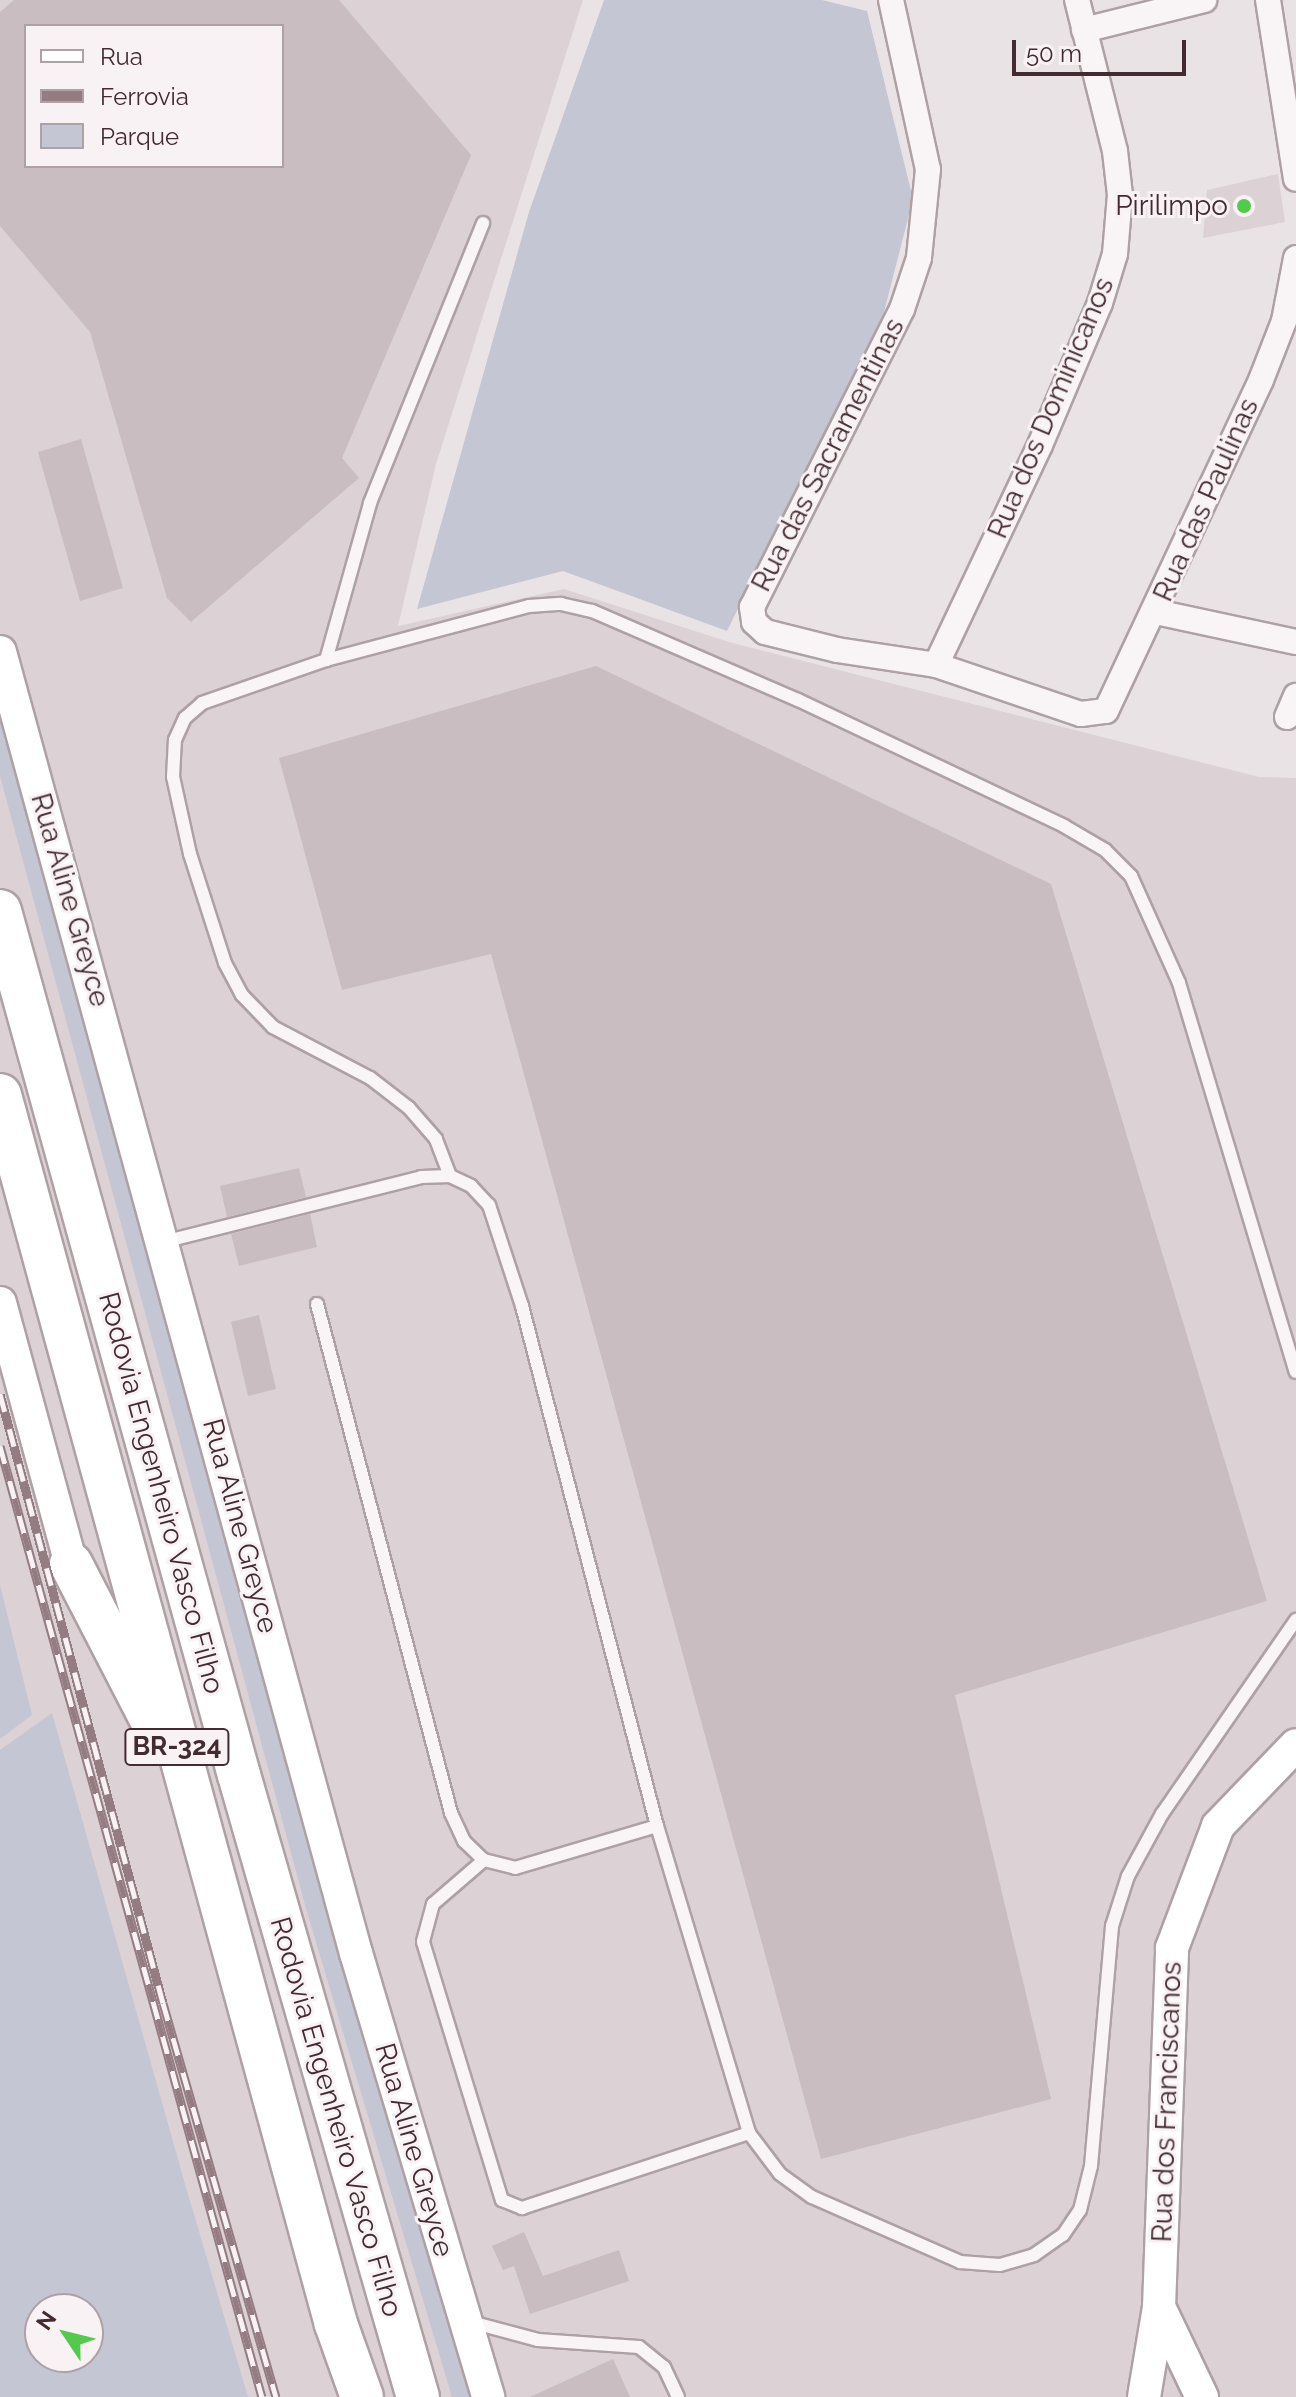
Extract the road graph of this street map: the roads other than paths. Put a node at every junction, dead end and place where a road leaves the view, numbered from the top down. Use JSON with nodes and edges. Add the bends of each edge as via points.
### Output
{"nodes":[{"id":1,"x":891,"y":0,"type":"edge"},
{"id":2,"x":1077,"y":0,"type":"edge"},
{"id":3,"x":1204,"y":0,"type":"edge"},
{"id":4,"x":1268,"y":0,"type":"edge"},
{"id":5,"x":1084,"y":30,"type":"junction"},
{"id":6,"x":1296,"y":179,"type":"edge"},
{"id":7,"x":483,"y":223,"type":"dead end"},
{"id":8,"x":1296,"y":258,"type":"edge"},
{"id":9,"x":1156,"y":612,"type":"junction"},
{"id":10,"x":1296,"y":642,"type":"edge"},
{"id":11,"x":0,"y":652,"type":"edge"},
{"id":12,"x":326,"y":660,"type":"junction"},
{"id":13,"x":936,"y":665,"type":"junction"},
{"id":14,"x":1081,"y":714,"type":"joint"},
{"id":15,"x":0,"y":911,"type":"edge"},
{"id":16,"x":0,"y":1095,"type":"edge"},
{"id":17,"x":450,"y":1176,"type":"junction"},
{"id":18,"x":163,"y":1242,"type":"junction"},
{"id":19,"x":0,"y":1303,"type":"edge"},
{"id":20,"x":317,"y":1304,"type":"dead end"},
{"id":21,"x":1296,"y":1372,"type":"edge"},
{"id":22,"x":71,"y":1564,"type":"joint"},
{"id":23,"x":1296,"y":1620,"type":"edge"},
{"id":24,"x":1296,"y":1745,"type":"edge"},
{"id":25,"x":196,"y":1820,"type":"junction"},
{"id":26,"x":657,"y":1826,"type":"junction"},
{"id":27,"x":484,"y":1860,"type":"junction"},
{"id":28,"x":749,"y":2133,"type":"junction"},
{"id":29,"x":1159,"y":2307,"type":"junction"},
{"id":30,"x":464,"y":2320,"type":"junction"},
{"id":31,"x":362,"y":2397,"type":"edge"},
{"id":32,"x":418,"y":2397,"type":"edge"},
{"id":33,"x":488,"y":2397,"type":"edge"},
{"id":34,"x":678,"y":2397,"type":"edge"},
{"id":35,"x":1144,"y":2397,"type":"edge"},
{"id":36,"x":1202,"y":2397,"type":"edge"}],
"edges":[{"from":1,"to":13,"type":"street","name":"Rua das Sacramentinas","via":[[928,169],[919,258],[902,309],[815,473],[751,613],[765,632],[837,650]]},
{"from":2,"to":5,"type":"street","name":"Rua dos Dominicanos"},
{"from":3,"to":5,"type":"street"},
{"from":4,"to":6,"type":"street"},
{"from":5,"to":13,"type":"street","name":"Rua dos Dominicanos","via":[[1115,151],[1120,195],[1115,254],[1040,445]]},
{"from":7,"to":12,"type":"lane","via":[[370,503]]},
{"from":8,"to":9,"type":"street","name":"Rua das Paulinas","via":[[1284,321],[1261,380]]},
{"from":9,"to":10,"type":"street"},
{"from":9,"to":14,"type":"street","name":"Rua das Paulinas","via":[[1106,711]]},
{"from":11,"to":18,"type":"main road","name":"Rua Aline Greyce"},
{"from":12,"to":17,"type":"lane","via":[[202,703],[185,718],[175,740],[173,777],[190,854],[225,963],[242,995],[273,1027],[370,1078],[409,1108],[436,1139]]},
{"from":12,"to":21,"type":"lane","via":[[529,606],[576,608],[798,700],[1105,850],[1131,876],[1179,983]]},
{"from":13,"to":14,"type":"street","name":"Rua das Sacramentinas"},
{"from":15,"to":32,"type":"highway","name":"Rodovia Engenheiro Vasco Filho","number":"BR-324","via":[[243,1790]]},
{"from":16,"to":25,"type":"highway","name":"Rodovia Engenheiro Vasco Filho","number":"BR-324"},
{"from":17,"to":18,"type":"lane","via":[[421,1177]]},
{"from":17,"to":26,"type":"lane","via":[[471,1186],[489,1205],[517,1291]]},
{"from":18,"to":30,"type":"main road","name":"Rua Aline Greyce","via":[[356,1953]]},
{"from":19,"to":22,"type":"main road"},
{"from":20,"to":27,"type":"lane","via":[[451,1813],[464,1841]]},
{"from":22,"to":25,"type":"highway"},
{"from":23,"to":28,"type":"lane","via":[[1162,1814],[1128,1876],[1112,1926],[1091,2166],[1080,2210],[1063,2235],[1034,2255],[1000,2265],[960,2262],[812,2197],[780,2174]]},
{"from":24,"to":29,"type":"main road","name":"Rua dos Franciscanos","via":[[1218,1826],[1172,1948]]},
{"from":25,"to":31,"type":"highway","name":"Rodovia Engenheiro Vasco Filho","number":"BR-324","via":[[336,2324]]},
{"from":26,"to":27,"type":"lane","via":[[515,1868]]},
{"from":26,"to":28,"type":"lane"},
{"from":27,"to":28,"type":"lane","via":[[433,1904],[423,1942],[502,2200],[522,2208]]},
{"from":29,"to":35,"type":"main road","name":"Rua dos Franciscanos"},
{"from":29,"to":36,"type":"main road","name":"Rua dos Franciscanos"},
{"from":30,"to":33,"type":"main road","name":"Rua Aline Greyce"},
{"from":30,"to":34,"type":"lane","via":[[538,2340],[639,2347],[664,2367]]}]}
